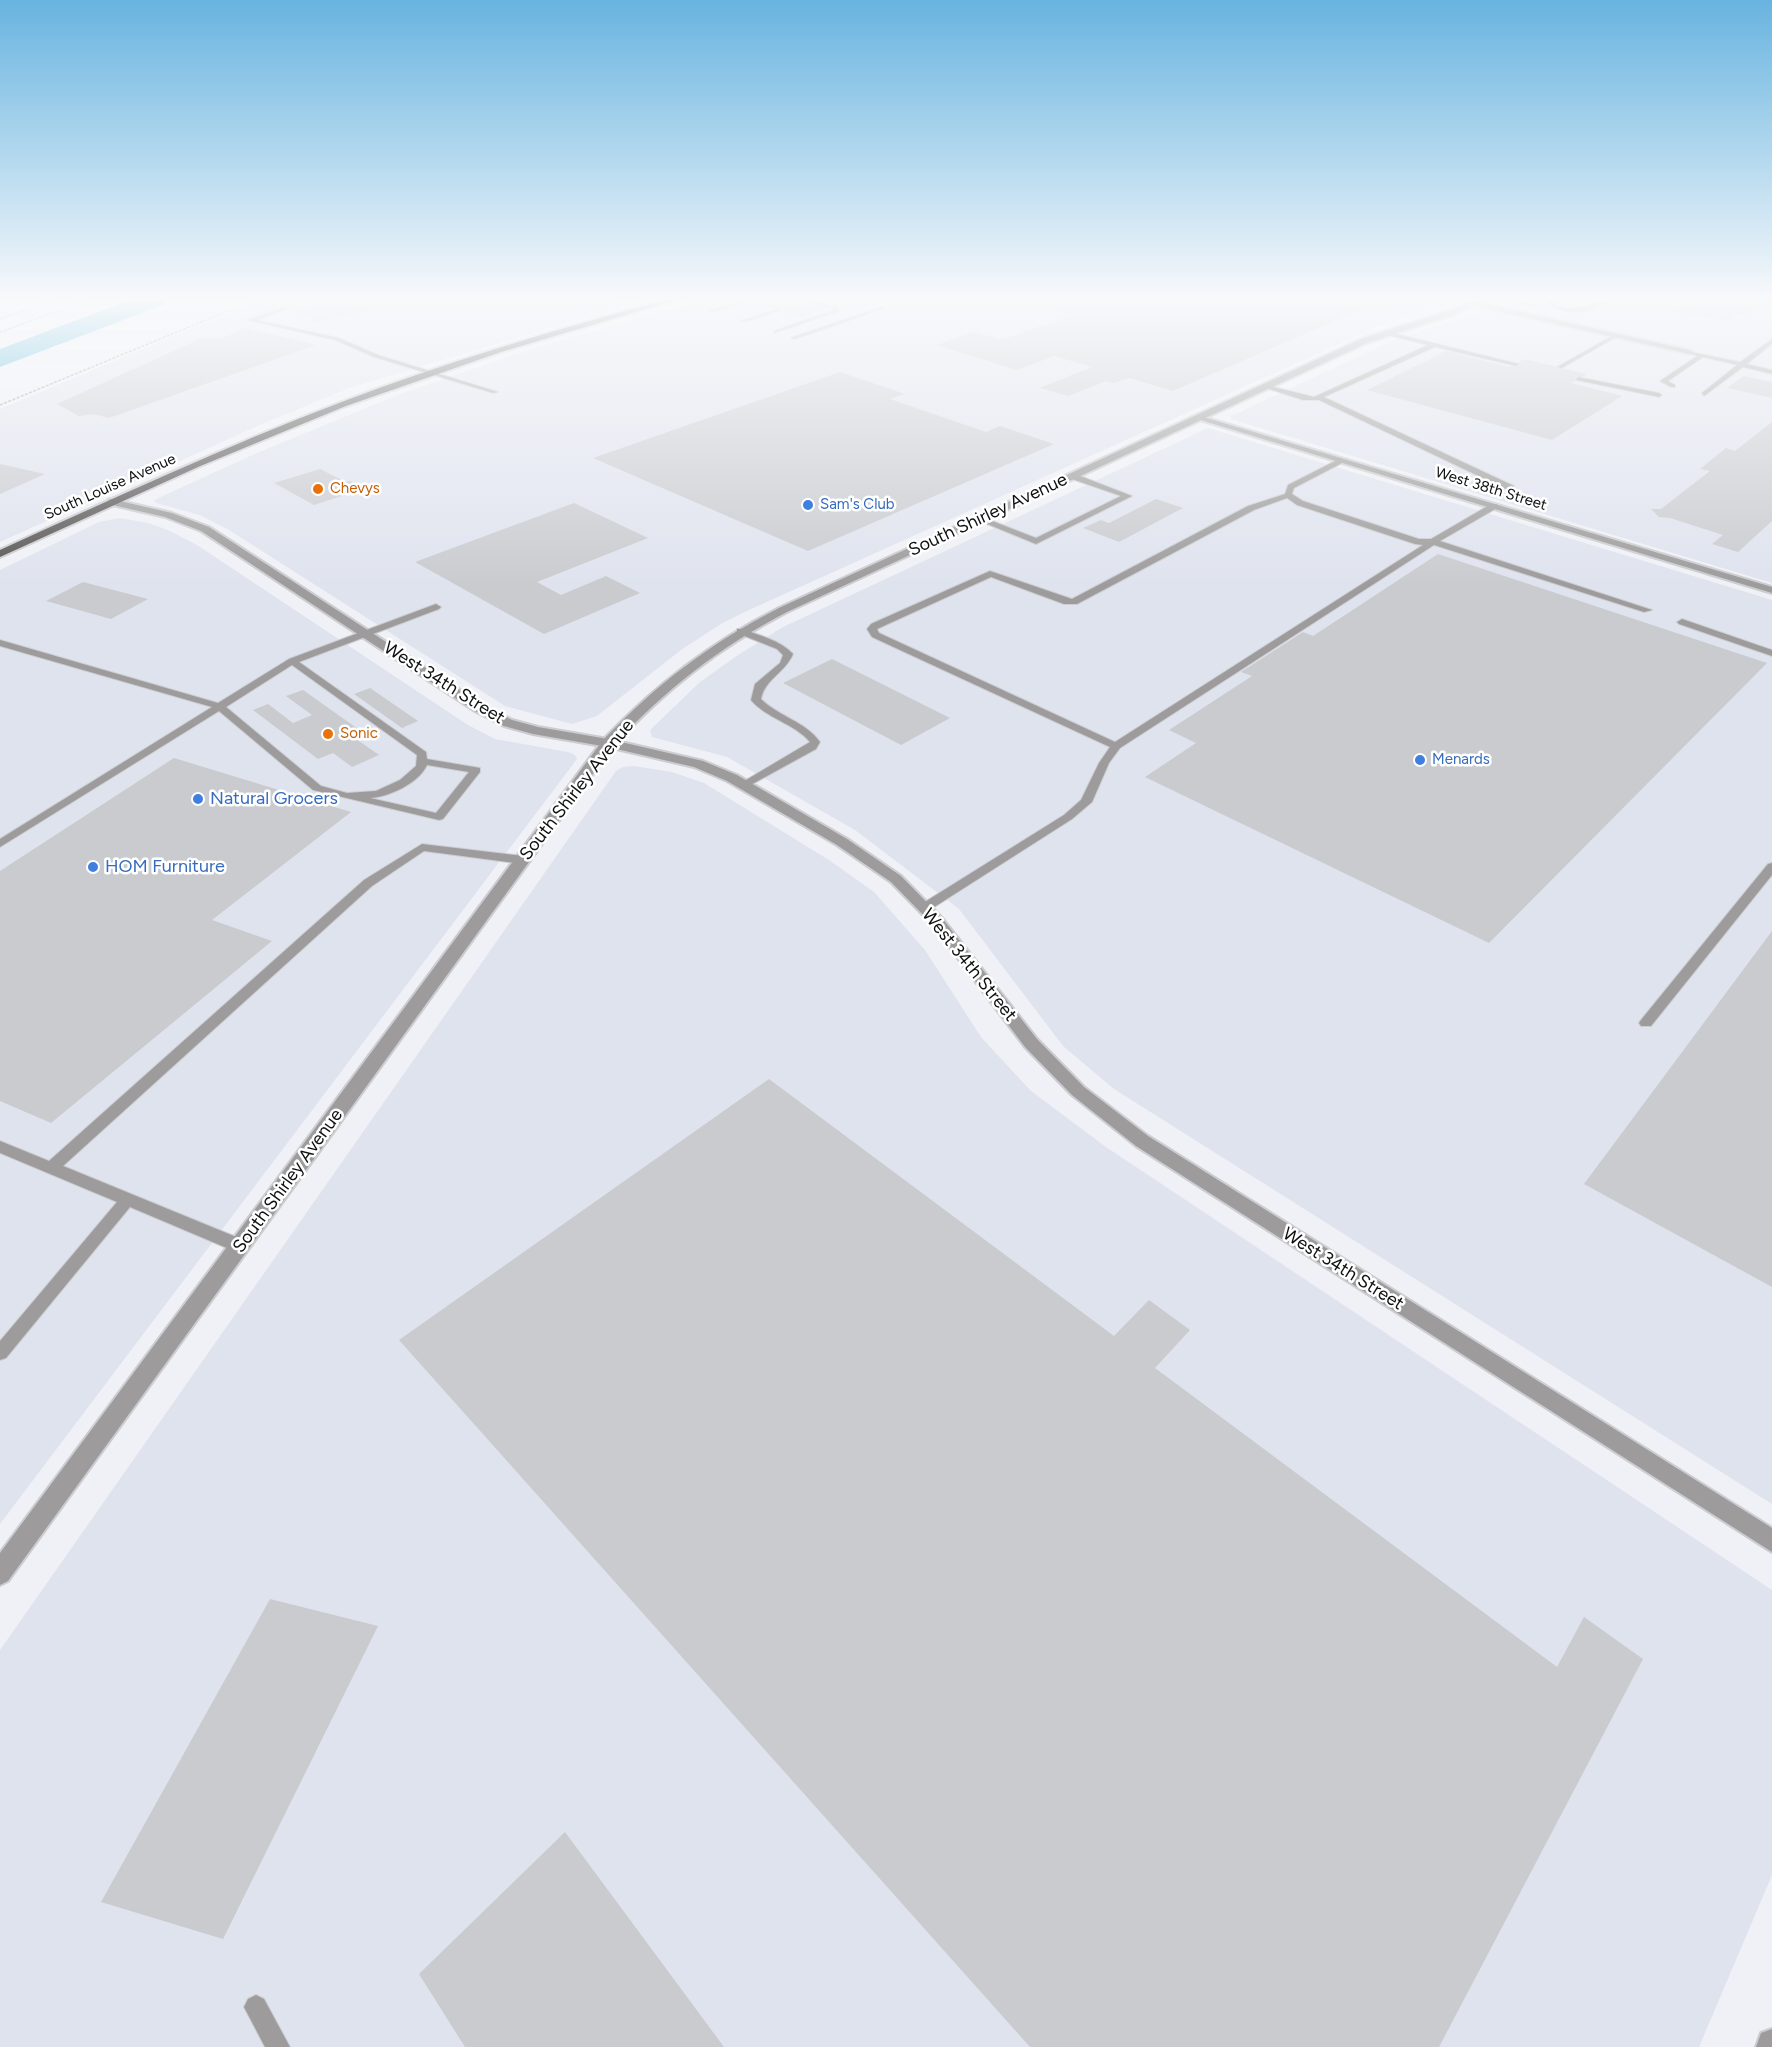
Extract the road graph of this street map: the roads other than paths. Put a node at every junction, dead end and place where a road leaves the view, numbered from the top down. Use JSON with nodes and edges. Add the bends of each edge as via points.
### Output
{"nodes":[{"id":1,"x":372,"y":395,"type":"edge"},
{"id":2,"x":1249,"y":395,"type":"edge"},
{"id":3,"x":1293,"y":395,"type":"edge"},
{"id":4,"x":1327,"y":395,"type":"edge"},
{"id":5,"x":1656,"y":395,"type":"edge"},
{"id":6,"x":1659,"y":395,"type":"dead end"},
{"id":7,"x":1320,"y":398,"type":"junction"},
{"id":8,"x":1200,"y":417,"type":"junction"},
{"id":9,"x":1341,"y":460,"type":"junction"},
{"id":10,"x":1072,"y":476,"type":"junction"},
{"id":11,"x":1511,"y":488,"type":"dead end"},
{"id":12,"x":1288,"y":495,"type":"junction"},
{"id":13,"x":111,"y":502,"type":"junction"},
{"id":14,"x":1494,"y":506,"type":"junction"},
{"id":15,"x":979,"y":519,"type":"junction"},
{"id":16,"x":1433,"y":542,"type":"junction"},
{"id":17,"x":0,"y":554,"type":"edge"},
{"id":18,"x":1772,"y":590,"type":"edge"},
{"id":19,"x":436,"y":607,"type":"dead end"},
{"id":20,"x":1647,"y":610,"type":"dead end"},
{"id":21,"x":1682,"y":622,"type":"dead end"},
{"id":22,"x":740,"y":631,"type":"junction"},
{"id":23,"x":365,"y":634,"type":"junction"},
{"id":24,"x":0,"y":643,"type":"edge"},
{"id":25,"x":1772,"y":653,"type":"edge"},
{"id":26,"x":292,"y":661,"type":"junction"},
{"id":27,"x":219,"y":706,"type":"junction"},
{"id":28,"x":608,"y":743,"type":"junction"},
{"id":29,"x":1116,"y":746,"type":"junction"},
{"id":30,"x":421,"y":761,"type":"junction"},
{"id":31,"x":745,"y":785,"type":"junction"},
{"id":32,"x":347,"y":796,"type":"junction"},
{"id":33,"x":0,"y":844,"type":"edge"},
{"id":34,"x":523,"y":860,"type":"junction"},
{"id":35,"x":1772,"y":867,"type":"edge"},
{"id":36,"x":924,"y":908,"type":"junction"},
{"id":37,"x":1646,"y":1023,"type":"dead end"},
{"id":38,"x":0,"y":1147,"type":"edge"},
{"id":39,"x":51,"y":1168,"type":"junction"},
{"id":40,"x":127,"y":1200,"type":"junction"},
{"id":41,"x":240,"y":1246,"type":"junction"},
{"id":42,"x":0,"y":1353,"type":"edge"},
{"id":43,"x":1772,"y":1541,"type":"edge"},
{"id":44,"x":0,"y":1573,"type":"edge"},
{"id":45,"x":256,"y":2007,"type":"dead end"},
{"id":46,"x":278,"y":2047,"type":"edge"}],
"edges":[{"from":1,"to":13,"type":"main road","name":"South Louise Avenue"},
{"from":2,"to":8,"type":"street","name":"South Shirley Avenue"},
{"from":3,"to":7,"type":"lane"},
{"from":4,"to":7,"type":"lane"},
{"from":5,"to":6,"type":"lane"},
{"from":7,"to":11,"type":"lane"},
{"from":8,"to":9,"type":"street","name":"West 38th Street"},
{"from":8,"to":10,"type":"street","name":"South Shirley Avenue"},
{"from":9,"to":12,"type":"lane","via":[[1291,488]]},
{"from":9,"to":14,"type":"street","name":"West 38th Street"},
{"from":10,"to":15,"type":"street","name":"South Shirley Avenue"},
{"from":10,"to":15,"type":"lane","via":[[1128,496],[1036,541]]},
{"from":12,"to":16,"type":"lane","via":[[1300,503],[1418,542]]},
{"from":12,"to":29,"type":"lane","via":[[1251,508],[1074,602],[990,574],[872,629],[875,635]]},
{"from":13,"to":17,"type":"main road","name":"South Louise Avenue"},
{"from":13,"to":23,"type":"street","name":"West 34th Street","via":[[168,515],[205,529]]},
{"from":14,"to":16,"type":"lane"},
{"from":14,"to":18,"type":"street","name":"West 38th Street"},
{"from":15,"to":22,"type":"street","name":"South Shirley Avenue"},
{"from":16,"to":20,"type":"lane"},
{"from":16,"to":29,"type":"lane"},
{"from":19,"to":23,"type":"lane"},
{"from":21,"to":25,"type":"lane"},
{"from":22,"to":28,"type":"street","name":"South Shirley Avenue","via":[[680,672]]},
{"from":22,"to":31,"type":"lane","via":[[788,654],[784,664],[759,686],[756,700],[804,730],[815,742]]},
{"from":23,"to":26,"type":"lane"},
{"from":23,"to":28,"type":"street","name":"West 34th Street","via":[[508,723]]},
{"from":24,"to":27,"type":"lane"},
{"from":26,"to":27,"type":"lane"},
{"from":26,"to":30,"type":"lane","via":[[422,754]]},
{"from":27,"to":32,"type":"lane","via":[[316,788]]},
{"from":27,"to":33,"type":"lane"},
{"from":28,"to":31,"type":"street","name":"West 34th Street","via":[[698,764]]},
{"from":28,"to":34,"type":"street","name":"South Shirley Avenue"},
{"from":29,"to":36,"type":"lane","via":[[1086,802]]},
{"from":30,"to":32,"type":"lane","via":[[421,767],[404,782],[378,794]]},
{"from":30,"to":32,"type":"lane","via":[[476,770],[439,817]]},
{"from":31,"to":36,"type":"street","name":"West 34th Street","via":[[896,879]]},
{"from":34,"to":39,"type":"lane","via":[[422,847],[368,883]]},
{"from":34,"to":41,"type":"street","name":"South Shirley Avenue"},
{"from":35,"to":37,"type":"lane"},
{"from":36,"to":43,"type":"street","name":"West 34th Street","via":[[1031,1043],[1078,1091],[1142,1141]]},
{"from":38,"to":39,"type":"lane"},
{"from":39,"to":40,"type":"lane"},
{"from":40,"to":41,"type":"lane"},
{"from":40,"to":42,"type":"lane"},
{"from":41,"to":44,"type":"street","name":"South Shirley Avenue"},
{"from":45,"to":46,"type":"lane"}]}
